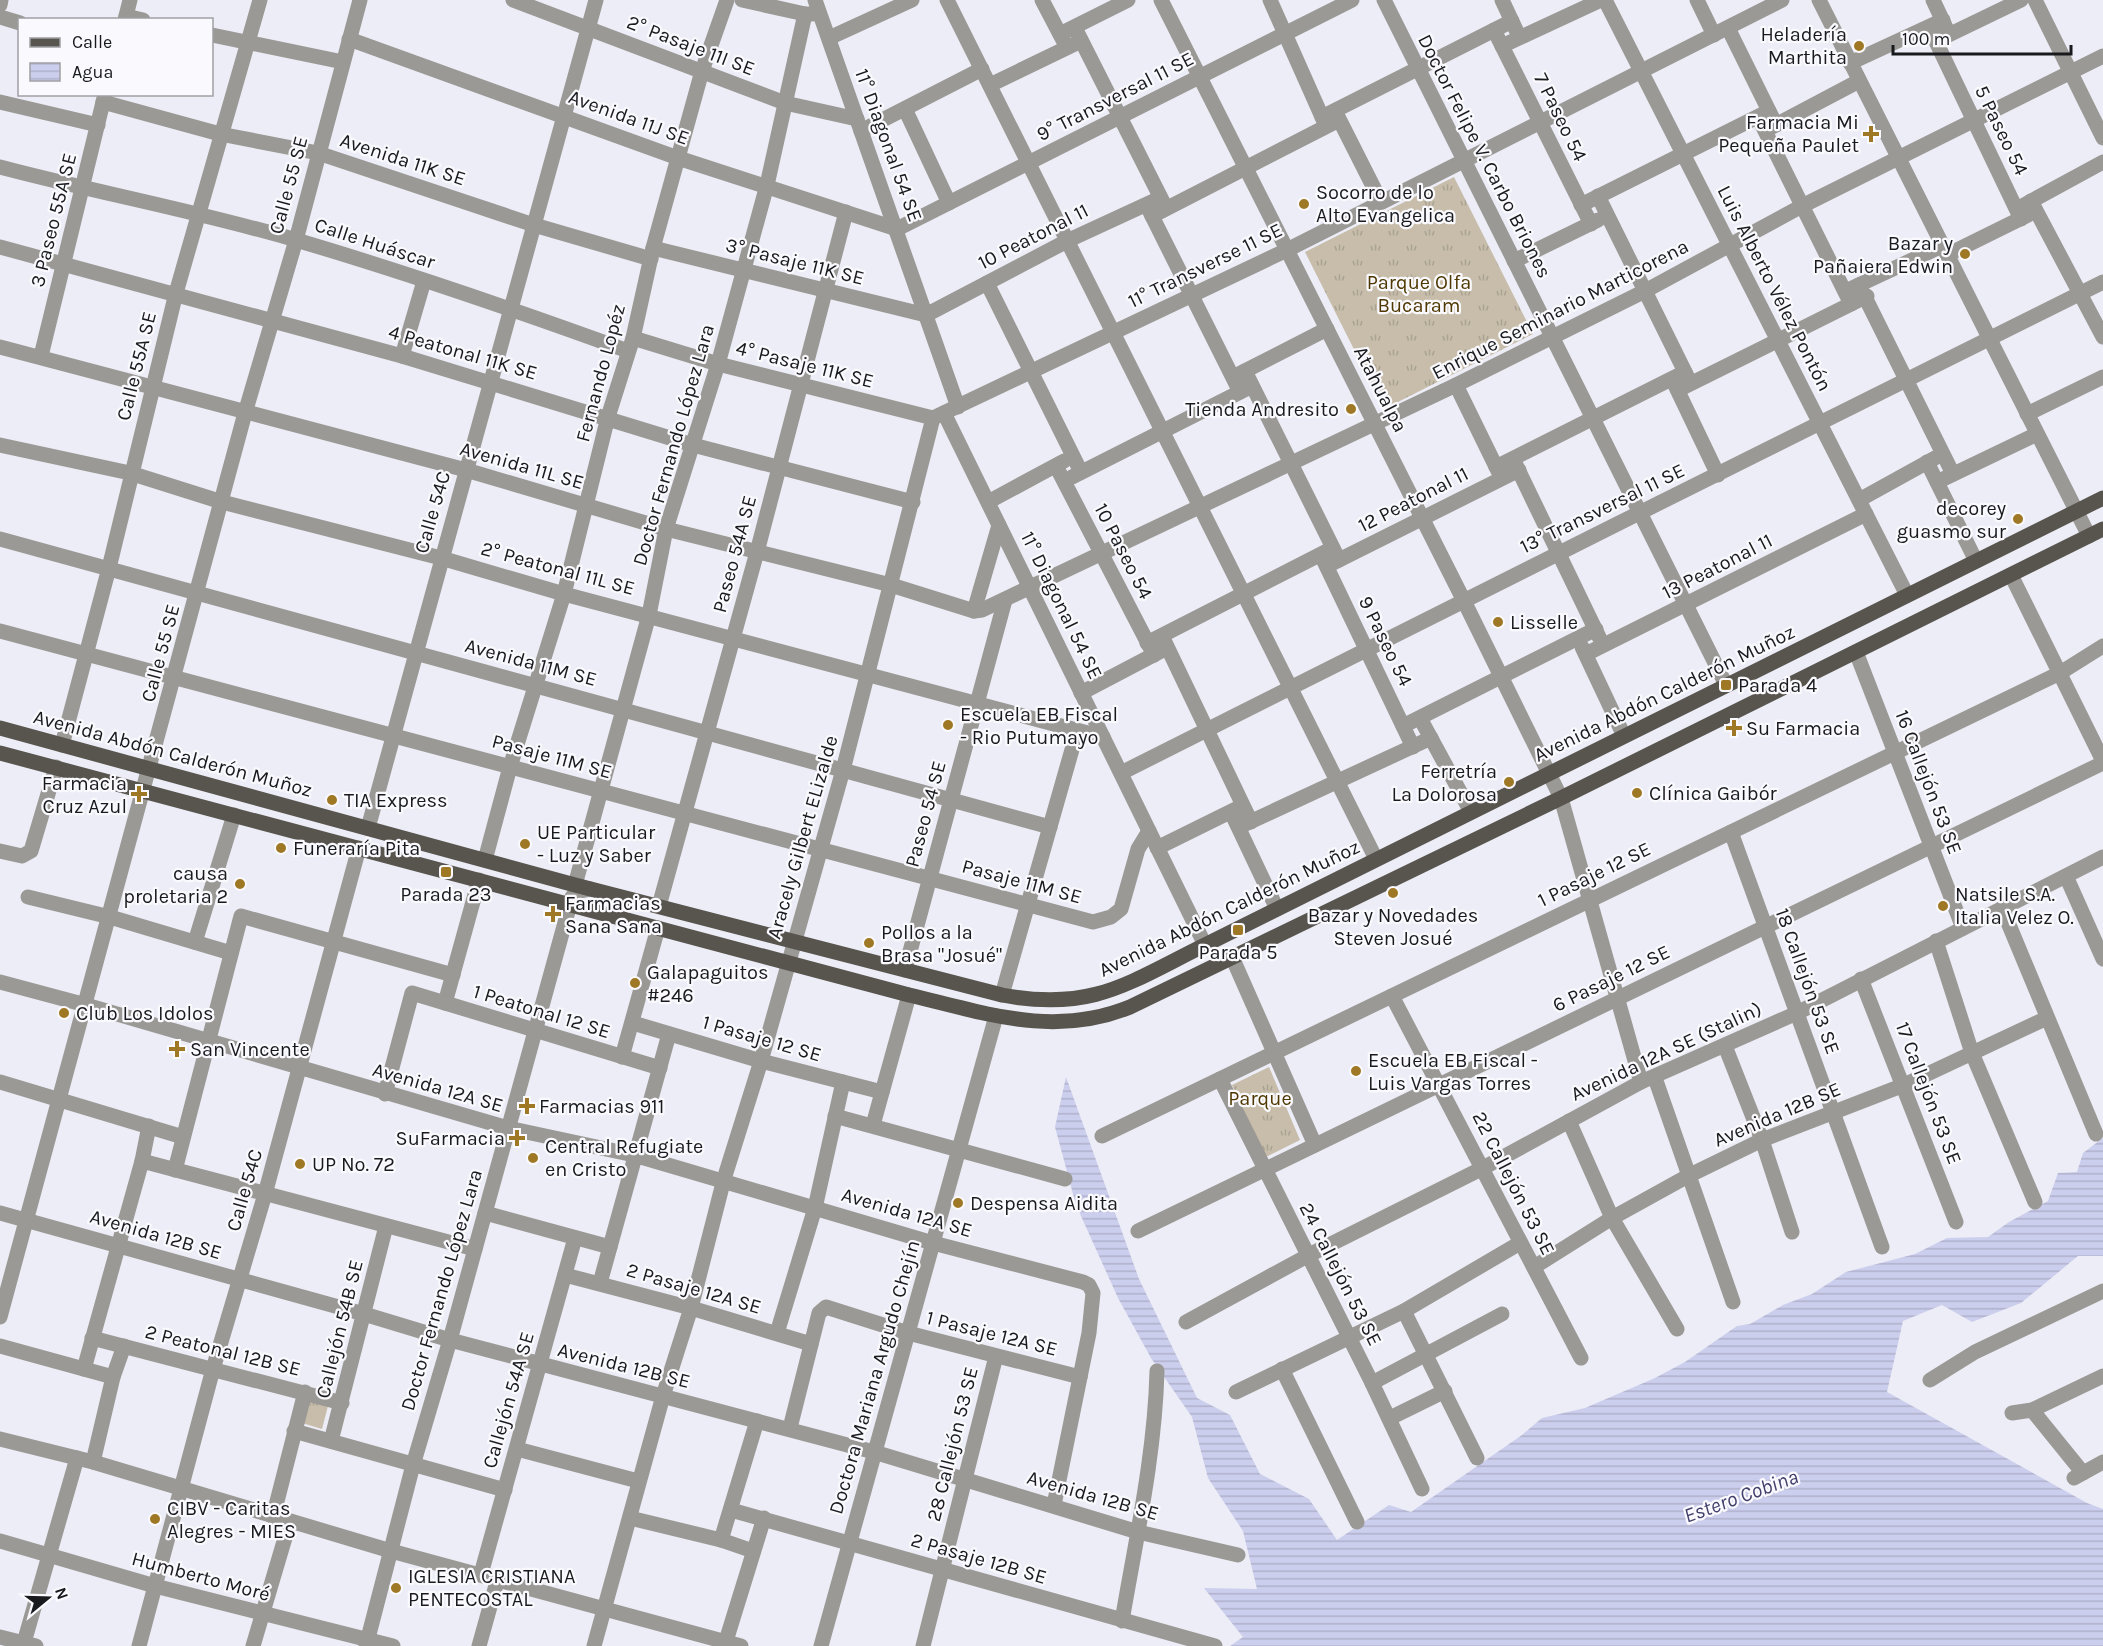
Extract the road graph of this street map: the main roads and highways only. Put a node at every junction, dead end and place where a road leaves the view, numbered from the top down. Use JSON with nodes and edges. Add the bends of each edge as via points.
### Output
{"nodes":[{"id":1,"x":2103,"y":498,"type":"edge"},
{"id":2,"x":2103,"y":529,"type":"edge"},
{"id":3,"x":0,"y":728,"type":"edge"},
{"id":4,"x":0,"y":753,"type":"edge"}],
"edges":[{"from":1,"to":3,"type":"main road","name":"Avenida Abdón Calderón Muñoz","via":[[1205,945],[1095,996],[1052,1002],[1002,995],[583,887]]},
{"from":2,"to":4,"type":"main road","via":[[1130,1007],[1100,1017],[1052,1023],[996,1016],[909,995]]}]}
